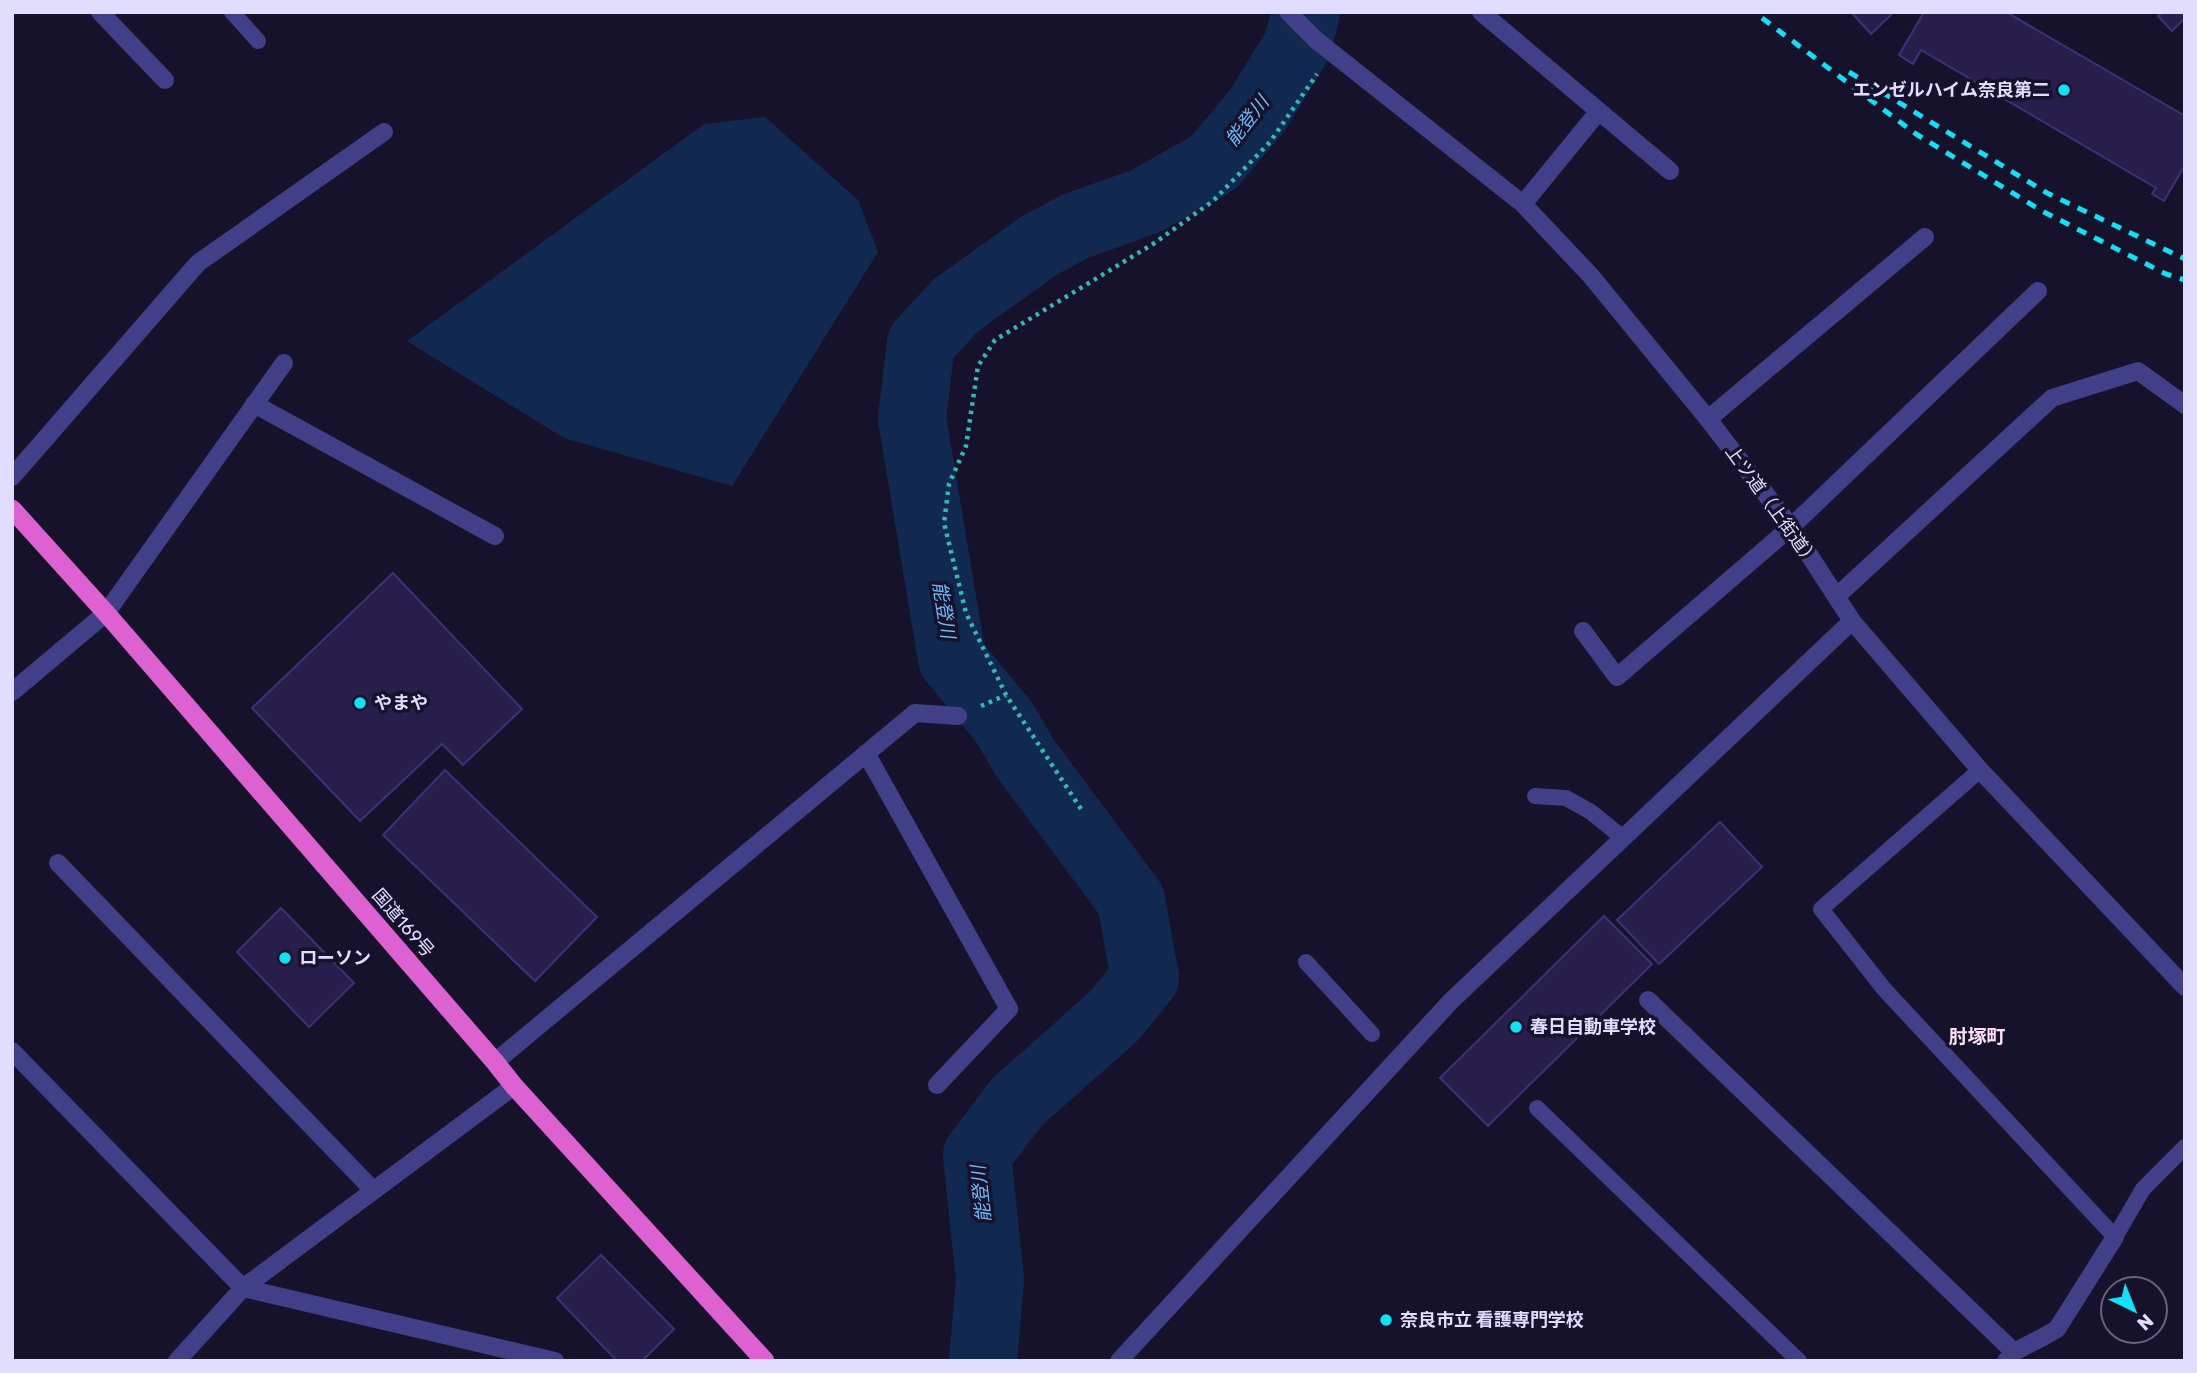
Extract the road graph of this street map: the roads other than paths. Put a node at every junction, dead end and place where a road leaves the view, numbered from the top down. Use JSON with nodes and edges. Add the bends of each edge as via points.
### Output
{"nodes":[{"id":1,"x":100,"y":12,"type":"edge"},
{"id":2,"x":232,"y":12,"type":"edge"},
{"id":3,"x":1288,"y":12,"type":"edge"},
{"id":4,"x":1481,"y":12,"type":"edge"},
{"id":5,"x":258,"y":41,"type":"dead end"},
{"id":6,"x":165,"y":80,"type":"dead end"},
{"id":7,"x":1599,"y":111,"type":"junction"},
{"id":8,"x":384,"y":132,"type":"dead end"},
{"id":9,"x":1670,"y":171,"type":"dead end"},
{"id":10,"x":1522,"y":204,"type":"junction"},
{"id":11,"x":1925,"y":237,"type":"dead end"},
{"id":12,"x":2038,"y":291,"type":"dead end"},
{"id":13,"x":284,"y":363,"type":"dead end"},
{"id":14,"x":254,"y":404,"type":"junction"},
{"id":15,"x":2185,"y":405,"type":"edge"},
{"id":16,"x":1707,"y":419,"type":"junction"},
{"id":17,"x":12,"y":477,"type":"edge"},
{"id":18,"x":12,"y":509,"type":"edge"},
{"id":19,"x":1791,"y":527,"type":"junction"},
{"id":20,"x":495,"y":536,"type":"dead end"},
{"id":21,"x":1837,"y":596,"type":"junction"},
{"id":22,"x":106,"y":613,"type":"junction"},
{"id":23,"x":1852,"y":621,"type":"junction"},
{"id":24,"x":1583,"y":631,"type":"dead end"},
{"id":25,"x":12,"y":692,"type":"edge"},
{"id":26,"x":958,"y":716,"type":"dead end"},
{"id":27,"x":866,"y":753,"type":"junction"},
{"id":28,"x":1980,"y":770,"type":"junction"},
{"id":29,"x":1535,"y":796,"type":"dead end"},
{"id":30,"x":1623,"y":838,"type":"junction"},
{"id":31,"x":58,"y":863,"type":"dead end"},
{"id":32,"x":1306,"y":962,"type":"dead end"},
{"id":33,"x":2185,"y":987,"type":"edge"},
{"id":34,"x":1648,"y":1000,"type":"dead end"},
{"id":35,"x":1372,"y":1034,"type":"dead end"},
{"id":36,"x":12,"y":1052,"type":"edge"},
{"id":37,"x":495,"y":1062,"type":"junction"},
{"id":38,"x":937,"y":1085,"type":"dead end"},
{"id":39,"x":514,"y":1086,"type":"junction"},
{"id":40,"x":1537,"y":1108,"type":"dead end"},
{"id":41,"x":2185,"y":1147,"type":"edge"},
{"id":42,"x":373,"y":1190,"type":"junction"},
{"id":43,"x":2115,"y":1237,"type":"junction"},
{"id":44,"x":243,"y":1288,"type":"junction"},
{"id":45,"x":2010,"y":1356,"type":"edge"},
{"id":46,"x":177,"y":1361,"type":"edge"},
{"id":47,"x":555,"y":1361,"type":"edge"},
{"id":48,"x":765,"y":1361,"type":"edge"},
{"id":49,"x":1119,"y":1361,"type":"edge"},
{"id":50,"x":1799,"y":1361,"type":"edge"}],
"edges":[{"from":1,"to":6,"type":"street"},
{"from":2,"to":5,"type":"lane"},
{"from":3,"to":10,"type":"street","name":"上ツ道（上街道）","via":[[1316,40]]},
{"from":4,"to":7,"type":"street"},
{"from":7,"to":9,"type":"street"},
{"from":7,"to":10,"type":"street"},
{"from":8,"to":17,"type":"street","via":[[198,263]]},
{"from":10,"to":16,"type":"street","name":"上ツ道（上街道）","via":[[1591,276]]},
{"from":11,"to":16,"type":"street"},
{"from":12,"to":19,"type":"street"},
{"from":13,"to":14,"type":"street"},
{"from":14,"to":20,"type":"street"},
{"from":14,"to":22,"type":"street"},
{"from":15,"to":21,"type":"street","via":[[2138,371],[2052,398]]},
{"from":16,"to":19,"type":"street","name":"上ツ道（上街道）"},
{"from":18,"to":22,"type":"highway","name":"国道169号"},
{"from":19,"to":21,"type":"street","name":"上ツ道（上街道）"},
{"from":19,"to":24,"type":"street","via":[[1617,677]]},
{"from":21,"to":23,"type":"street","name":"上ツ道（上街道）"},
{"from":22,"to":25,"type":"street"},
{"from":22,"to":37,"type":"highway","name":"国道169号"},
{"from":23,"to":28,"type":"street","name":"上ツ道（上街道）"},
{"from":23,"to":30,"type":"street"},
{"from":26,"to":27,"type":"street","via":[[915,713]]},
{"from":27,"to":37,"type":"street"},
{"from":27,"to":38,"type":"street","via":[[1009,1009]]},
{"from":28,"to":33,"type":"street","name":"上ツ道（上街道）"},
{"from":28,"to":43,"type":"lane","via":[[1821,909],[1884,989]]},
{"from":29,"to":30,"type":"lane","via":[[1566,798]]},
{"from":30,"to":49,"type":"street","via":[[1451,1001]]},
{"from":31,"to":42,"type":"street"},
{"from":32,"to":35,"type":"lane"},
{"from":34,"to":45,"type":"street"},
{"from":36,"to":44,"type":"street"},
{"from":37,"to":39,"type":"highway","name":"国道169号"},
{"from":39,"to":42,"type":"street"},
{"from":39,"to":48,"type":"highway","name":"国道169号"},
{"from":40,"to":50,"type":"lane"},
{"from":41,"to":43,"type":"lane","via":[[2143,1189]]},
{"from":42,"to":44,"type":"street"},
{"from":43,"to":45,"type":"street","via":[[2057,1329]]},
{"from":44,"to":46,"type":"street"},
{"from":44,"to":47,"type":"street"}]}
